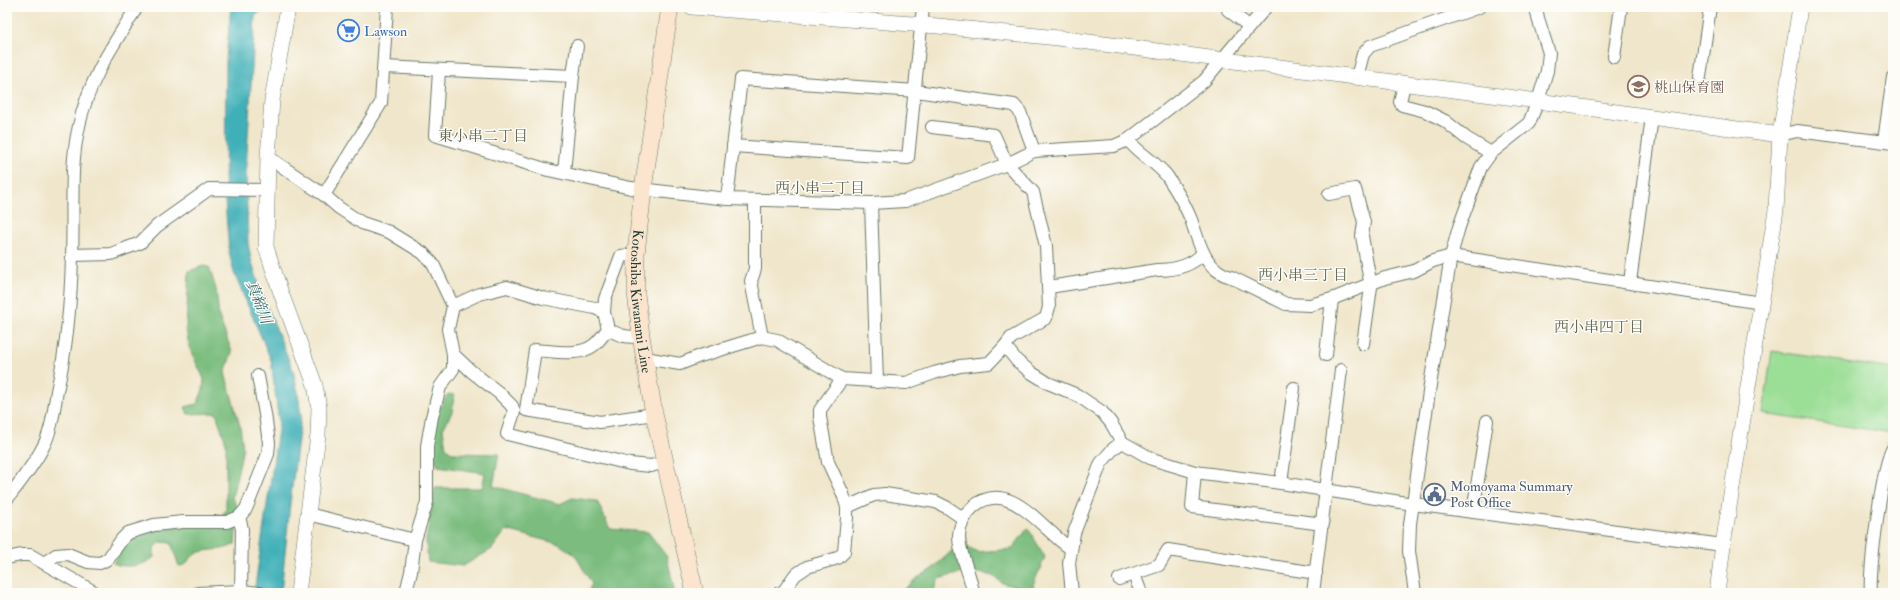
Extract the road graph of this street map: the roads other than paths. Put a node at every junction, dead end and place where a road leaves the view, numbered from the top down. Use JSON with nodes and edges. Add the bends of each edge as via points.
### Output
{"nodes":[{"id":1,"x":137,"y":7,"type":"edge"},
{"id":2,"x":288,"y":7,"type":"edge"},
{"id":3,"x":387,"y":7,"type":"edge"},
{"id":4,"x":670,"y":7,"type":"edge"},
{"id":5,"x":692,"y":7,"type":"edge"},
{"id":6,"x":923,"y":7,"type":"edge"},
{"id":7,"x":1228,"y":7,"type":"edge"},
{"id":8,"x":1266,"y":7,"type":"edge"},
{"id":9,"x":1479,"y":7,"type":"edge"},
{"id":10,"x":1536,"y":7,"type":"edge"},
{"id":11,"x":1621,"y":7,"type":"edge"},
{"id":12,"x":1710,"y":7,"type":"edge"},
{"id":13,"x":1800,"y":7,"type":"edge"},
{"id":14,"x":921,"y":24,"type":"junction"},
{"id":15,"x":1249,"y":26,"type":"junction"},
{"id":16,"x":577,"y":46,"type":"dead end"},
{"id":17,"x":1614,"y":57,"type":"dead end"},
{"id":18,"x":1221,"y":60,"type":"junction"},
{"id":19,"x":384,"y":67,"type":"junction"},
{"id":20,"x":439,"y":71,"type":"junction"},
{"id":21,"x":573,"y":76,"type":"junction"},
{"id":22,"x":1356,"y":77,"type":"junction"},
{"id":23,"x":1700,"y":77,"type":"dead end"},
{"id":24,"x":1893,"y":77,"type":"edge"},
{"id":25,"x":1404,"y":84,"type":"junction"},
{"id":26,"x":916,"y":91,"type":"junction"},
{"id":27,"x":1538,"y":101,"type":"junction"},
{"id":28,"x":1652,"y":117,"type":"junction"},
{"id":29,"x":932,"y":127,"type":"dead end"},
{"id":30,"x":1780,"y":135,"type":"junction"},
{"id":31,"x":1128,"y":140,"type":"junction"},
{"id":32,"x":1889,"y":142,"type":"edge"},
{"id":33,"x":733,"y":146,"type":"junction"},
{"id":34,"x":1034,"y":151,"type":"junction"},
{"id":35,"x":1491,"y":153,"type":"junction"},
{"id":36,"x":268,"y":157,"type":"junction"},
{"id":37,"x":1007,"y":164,"type":"junction"},
{"id":38,"x":564,"y":173,"type":"junction"},
{"id":39,"x":643,"y":189,"type":"junction"},
{"id":40,"x":263,"y":190,"type":"junction"},
{"id":41,"x":1328,"y":194,"type":"dead end"},
{"id":42,"x":324,"y":195,"type":"junction"},
{"id":43,"x":727,"y":199,"type":"junction"},
{"id":44,"x":756,"y":200,"type":"junction"},
{"id":45,"x":871,"y":202,"type":"junction"},
{"id":46,"x":1203,"y":253,"type":"junction"},
{"id":47,"x":636,"y":254,"type":"junction"},
{"id":48,"x":72,"y":255,"type":"junction"},
{"id":49,"x":1451,"y":256,"type":"junction"},
{"id":50,"x":1630,"y":282,"type":"junction"},
{"id":51,"x":1370,"y":284,"type":"junction"},
{"id":52,"x":1050,"y":288,"type":"junction"},
{"id":53,"x":1332,"y":299,"type":"junction"},
{"id":54,"x":1762,"y":303,"type":"junction"},
{"id":55,"x":453,"y":306,"type":"junction"},
{"id":56,"x":604,"y":312,"type":"junction"},
{"id":57,"x":608,"y":329,"type":"junction"},
{"id":58,"x":641,"y":336,"type":"junction"},
{"id":59,"x":762,"y":337,"type":"junction"},
{"id":60,"x":1363,"y":344,"type":"dead end"},
{"id":61,"x":1005,"y":346,"type":"junction"},
{"id":62,"x":453,"y":354,"type":"junction"},
{"id":63,"x":1326,"y":355,"type":"dead end"},
{"id":64,"x":645,"y":358,"type":"junction"},
{"id":65,"x":1341,"y":370,"type":"dead end"},
{"id":66,"x":258,"y":376,"type":"dead end"},
{"id":67,"x":842,"y":379,"type":"junction"},
{"id":68,"x":877,"y":382,"type":"junction"},
{"id":69,"x":1294,"y":388,"type":"dead end"},
{"id":70,"x":654,"y":414,"type":"junction"},
{"id":71,"x":1487,"y":421,"type":"dead end"},
{"id":72,"x":1122,"y":442,"type":"junction"},
{"id":73,"x":1893,"y":448,"type":"edge"},
{"id":74,"x":665,"y":462,"type":"junction"},
{"id":75,"x":1195,"y":472,"type":"junction"},
{"id":76,"x":1280,"y":483,"type":"junction"},
{"id":77,"x":1327,"y":492,"type":"junction"},
{"id":78,"x":7,"y":498,"type":"edge"},
{"id":79,"x":1413,"y":504,"type":"junction"},
{"id":80,"x":847,"y":507,"type":"junction"},
{"id":81,"x":1473,"y":512,"type":"junction"},
{"id":82,"x":308,"y":514,"type":"junction"},
{"id":83,"x":239,"y":517,"type":"junction"},
{"id":84,"x":964,"y":519,"type":"junction"},
{"id":85,"x":1322,"y":524,"type":"junction"},
{"id":86,"x":415,"y":540,"type":"junction"},
{"id":87,"x":1723,"y":545,"type":"junction"},
{"id":88,"x":1070,"y":548,"type":"junction"},
{"id":89,"x":7,"y":558,"type":"edge"},
{"id":90,"x":44,"y":563,"type":"junction"},
{"id":91,"x":1316,"y":573,"type":"junction"},
{"id":92,"x":1134,"y":574,"type":"junction"},
{"id":93,"x":1119,"y":579,"type":"dead end"},
{"id":94,"x":243,"y":590,"type":"junction"},
{"id":95,"x":782,"y":592,"type":"edge"},
{"id":96,"x":96,"y":593,"type":"edge"},
{"id":97,"x":198,"y":593,"type":"edge"},
{"id":98,"x":260,"y":593,"type":"edge"},
{"id":99,"x":298,"y":593,"type":"edge"},
{"id":100,"x":404,"y":593,"type":"edge"},
{"id":101,"x":695,"y":593,"type":"edge"},
{"id":102,"x":973,"y":593,"type":"edge"},
{"id":103,"x":1072,"y":593,"type":"edge"},
{"id":104,"x":1141,"y":593,"type":"edge"},
{"id":105,"x":1313,"y":593,"type":"edge"},
{"id":106,"x":1415,"y":593,"type":"edge"},
{"id":107,"x":1717,"y":593,"type":"edge"},
{"id":108,"x":1871,"y":593,"type":"edge"}],
"edges":[{"from":1,"to":48,"type":"street","via":[[100,67],[78,126],[74,158]]},
{"from":2,"to":36,"type":"street","via":[[272,100]]},
{"from":3,"to":19,"type":"street"},
{"from":4,"to":39,"type":"main road","name":"Kotoshiba Kiwanami Line"},
{"from":5,"to":14,"type":"street"},
{"from":6,"to":14,"type":"street"},
{"from":7,"to":15,"type":"street","via":[[1228,10]]},
{"from":8,"to":15,"type":"street"},
{"from":9,"to":22,"type":"street","via":[[1370,46],[1363,54]]},
{"from":10,"to":27,"type":"street","via":[[1549,54]]},
{"from":11,"to":17,"type":"street"},
{"from":12,"to":23,"type":"street"},
{"from":13,"to":30,"type":"street"},
{"from":14,"to":18,"type":"street","via":[[1058,38]]},
{"from":14,"to":26,"type":"street"},
{"from":15,"to":18,"type":"street"},
{"from":16,"to":21,"type":"street"},
{"from":18,"to":22,"type":"street"},
{"from":18,"to":31,"type":"street","via":[[1204,80]]},
{"from":19,"to":20,"type":"street"},
{"from":19,"to":42,"type":"street","via":[[380,103]]},
{"from":20,"to":21,"type":"street"},
{"from":20,"to":38,"type":"street","via":[[435,135]]},
{"from":21,"to":38,"type":"street"},
{"from":22,"to":25,"type":"street"},
{"from":24,"to":32,"type":"street"},
{"from":25,"to":27,"type":"street"},
{"from":25,"to":35,"type":"street","via":[[1400,102],[1402,105],[1425,111],[1445,121]]},
{"from":26,"to":33,"type":"street","via":[[908,158]]},
{"from":26,"to":33,"type":"street","via":[[741,79]]},
{"from":26,"to":34,"type":"street","via":[[1014,105],[1020,112]]},
{"from":27,"to":28,"type":"street"},
{"from":27,"to":35,"type":"street","via":[[1529,123]]},
{"from":28,"to":30,"type":"street"},
{"from":28,"to":50,"type":"street"},
{"from":29,"to":37,"type":"street","via":[[994,134]]},
{"from":30,"to":32,"type":"street","via":[[1797,131]]},
{"from":30,"to":54,"type":"street","via":[[1776,210]]},
{"from":31,"to":34,"type":"street","via":[[1114,146]]},
{"from":31,"to":46,"type":"street","via":[[1167,176],[1189,215]]},
{"from":33,"to":43,"type":"street"},
{"from":34,"to":37,"type":"street"},
{"from":35,"to":49,"type":"street","via":[[1481,167],[1474,185]]},
{"from":36,"to":40,"type":"street"},
{"from":36,"to":42,"type":"street"},
{"from":37,"to":45,"type":"street","via":[[905,200]]},
{"from":37,"to":52,"type":"street","via":[[1033,192],[1046,246]]},
{"from":38,"to":39,"type":"street"},
{"from":39,"to":43,"type":"street"},
{"from":39,"to":47,"type":"main road","name":"Kotoshiba Kiwanami Line"},
{"from":40,"to":48,"type":"street","via":[[209,189],[158,226],[140,243],[111,254]]},
{"from":40,"to":82,"type":"street","via":[[266,247],[315,385],[319,408]]},
{"from":41,"to":51,"type":"street","via":[[1355,190],[1364,222],[1362,236]]},
{"from":42,"to":55,"type":"street","via":[[362,223],[389,232],[423,253],[433,264]]},
{"from":43,"to":44,"type":"street"},
{"from":44,"to":45,"type":"street"},
{"from":44,"to":59,"type":"street","via":[[755,269],[752,281]]},
{"from":45,"to":68,"type":"street"},
{"from":46,"to":52,"type":"street","via":[[1190,264],[1171,270],[1157,270]]},
{"from":46,"to":53,"type":"street","via":[[1208,264],[1222,275],[1286,304],[1310,305]]},
{"from":47,"to":56,"type":"street","via":[[621,256],[605,299]]},
{"from":47,"to":58,"type":"main road","name":"Kotoshiba Kiwanami Line","via":[[636,293]]},
{"from":48,"to":78,"type":"street","via":[[68,326],[51,420],[44,446]]},
{"from":49,"to":50,"type":"street"},
{"from":49,"to":51,"type":"street","via":[[1433,261],[1414,271]]},
{"from":49,"to":79,"type":"street"},
{"from":50,"to":54,"type":"street"},
{"from":51,"to":53,"type":"street"},
{"from":51,"to":60,"type":"street"},
{"from":52,"to":61,"type":"street","via":[[1046,318],[1011,338]]},
{"from":53,"to":63,"type":"street"},
{"from":54,"to":87,"type":"street"},
{"from":55,"to":56,"type":"street","via":[[479,294],[507,287]]},
{"from":55,"to":62,"type":"street","via":[[448,329]]},
{"from":56,"to":57,"type":"street"},
{"from":57,"to":58,"type":"street","via":[[619,336]]},
{"from":57,"to":70,"type":"street","via":[[593,346],[581,351],[535,350],[526,410],[600,422]]},
{"from":58,"to":64,"type":"main road","name":"Kotoshiba Kiwanami Line"},
{"from":59,"to":64,"type":"street","via":[[680,364]]},
{"from":59,"to":67,"type":"street","via":[[777,340]]},
{"from":61,"to":68,"type":"street","via":[[989,362],[960,366],[906,383]]},
{"from":61,"to":72,"type":"street","via":[[1017,361],[1032,373],[1077,395],[1102,412]]},
{"from":62,"to":74,"type":"street","via":[[512,406],[514,412],[507,434],[630,464],[650,466]]},
{"from":62,"to":86,"type":"street","via":[[453,369],[440,386],[432,417],[427,446],[427,502]]},
{"from":64,"to":70,"type":"main road","name":"Kotoshiba Kiwanami Line"},
{"from":65,"to":77,"type":"street"},
{"from":66,"to":83,"type":"street","via":[[269,443],[268,454],[246,509]]},
{"from":67,"to":68,"type":"street"},
{"from":67,"to":80,"type":"street","via":[[820,410],[820,417],[828,462]]},
{"from":69,"to":76,"type":"street"},
{"from":70,"to":74,"type":"main road","name":"Kotoshiba Kiwanami Line"},
{"from":71,"to":81,"type":"street"},
{"from":72,"to":75,"type":"street","via":[[1152,459]]},
{"from":72,"to":88,"type":"street","via":[[1101,463]]},
{"from":73,"to":108,"type":"street","via":[[1884,481],[1872,563]]},
{"from":74,"to":101,"type":"main road","name":"Kotoshiba Kiwanami Line"},
{"from":75,"to":76,"type":"street"},
{"from":75,"to":85,"type":"street","via":[[1192,507]]},
{"from":76,"to":77,"type":"street"},
{"from":77,"to":79,"type":"street"},
{"from":77,"to":85,"type":"street"},
{"from":79,"to":81,"type":"street"},
{"from":79,"to":106,"type":"street","via":[[1409,551]]},
{"from":80,"to":84,"type":"street","via":[[885,494],[936,502]]},
{"from":80,"to":95,"type":"street","via":[[844,552],[838,558],[807,567],[794,574]]},
{"from":81,"to":87,"type":"street"},
{"from":82,"to":86,"type":"street"},
{"from":82,"to":99,"type":"street"},
{"from":83,"to":90,"type":"street","via":[[227,522],[154,525],[128,533],[108,559],[100,563],[88,562],[68,554],[56,555]]},
{"from":83,"to":94,"type":"street","via":[[242,529]]},
{"from":84,"to":88,"type":"street","via":[[981,502],[999,498],[1029,511]]},
{"from":84,"to":102,"type":"street","via":[[959,537]]},
{"from":85,"to":91,"type":"street"},
{"from":86,"to":100,"type":"street","via":[[411,572]]},
{"from":87,"to":107,"type":"street"},
{"from":88,"to":103,"type":"street"},
{"from":89,"to":90,"type":"street","via":[[30,556]]},
{"from":90,"to":96,"type":"street"},
{"from":91,"to":92,"type":"street","via":[[1168,550],[1159,565]]},
{"from":91,"to":105,"type":"street"},
{"from":92,"to":93,"type":"street"},
{"from":92,"to":104,"type":"street"},
{"from":94,"to":97,"type":"street"},
{"from":94,"to":98,"type":"street"}]}
